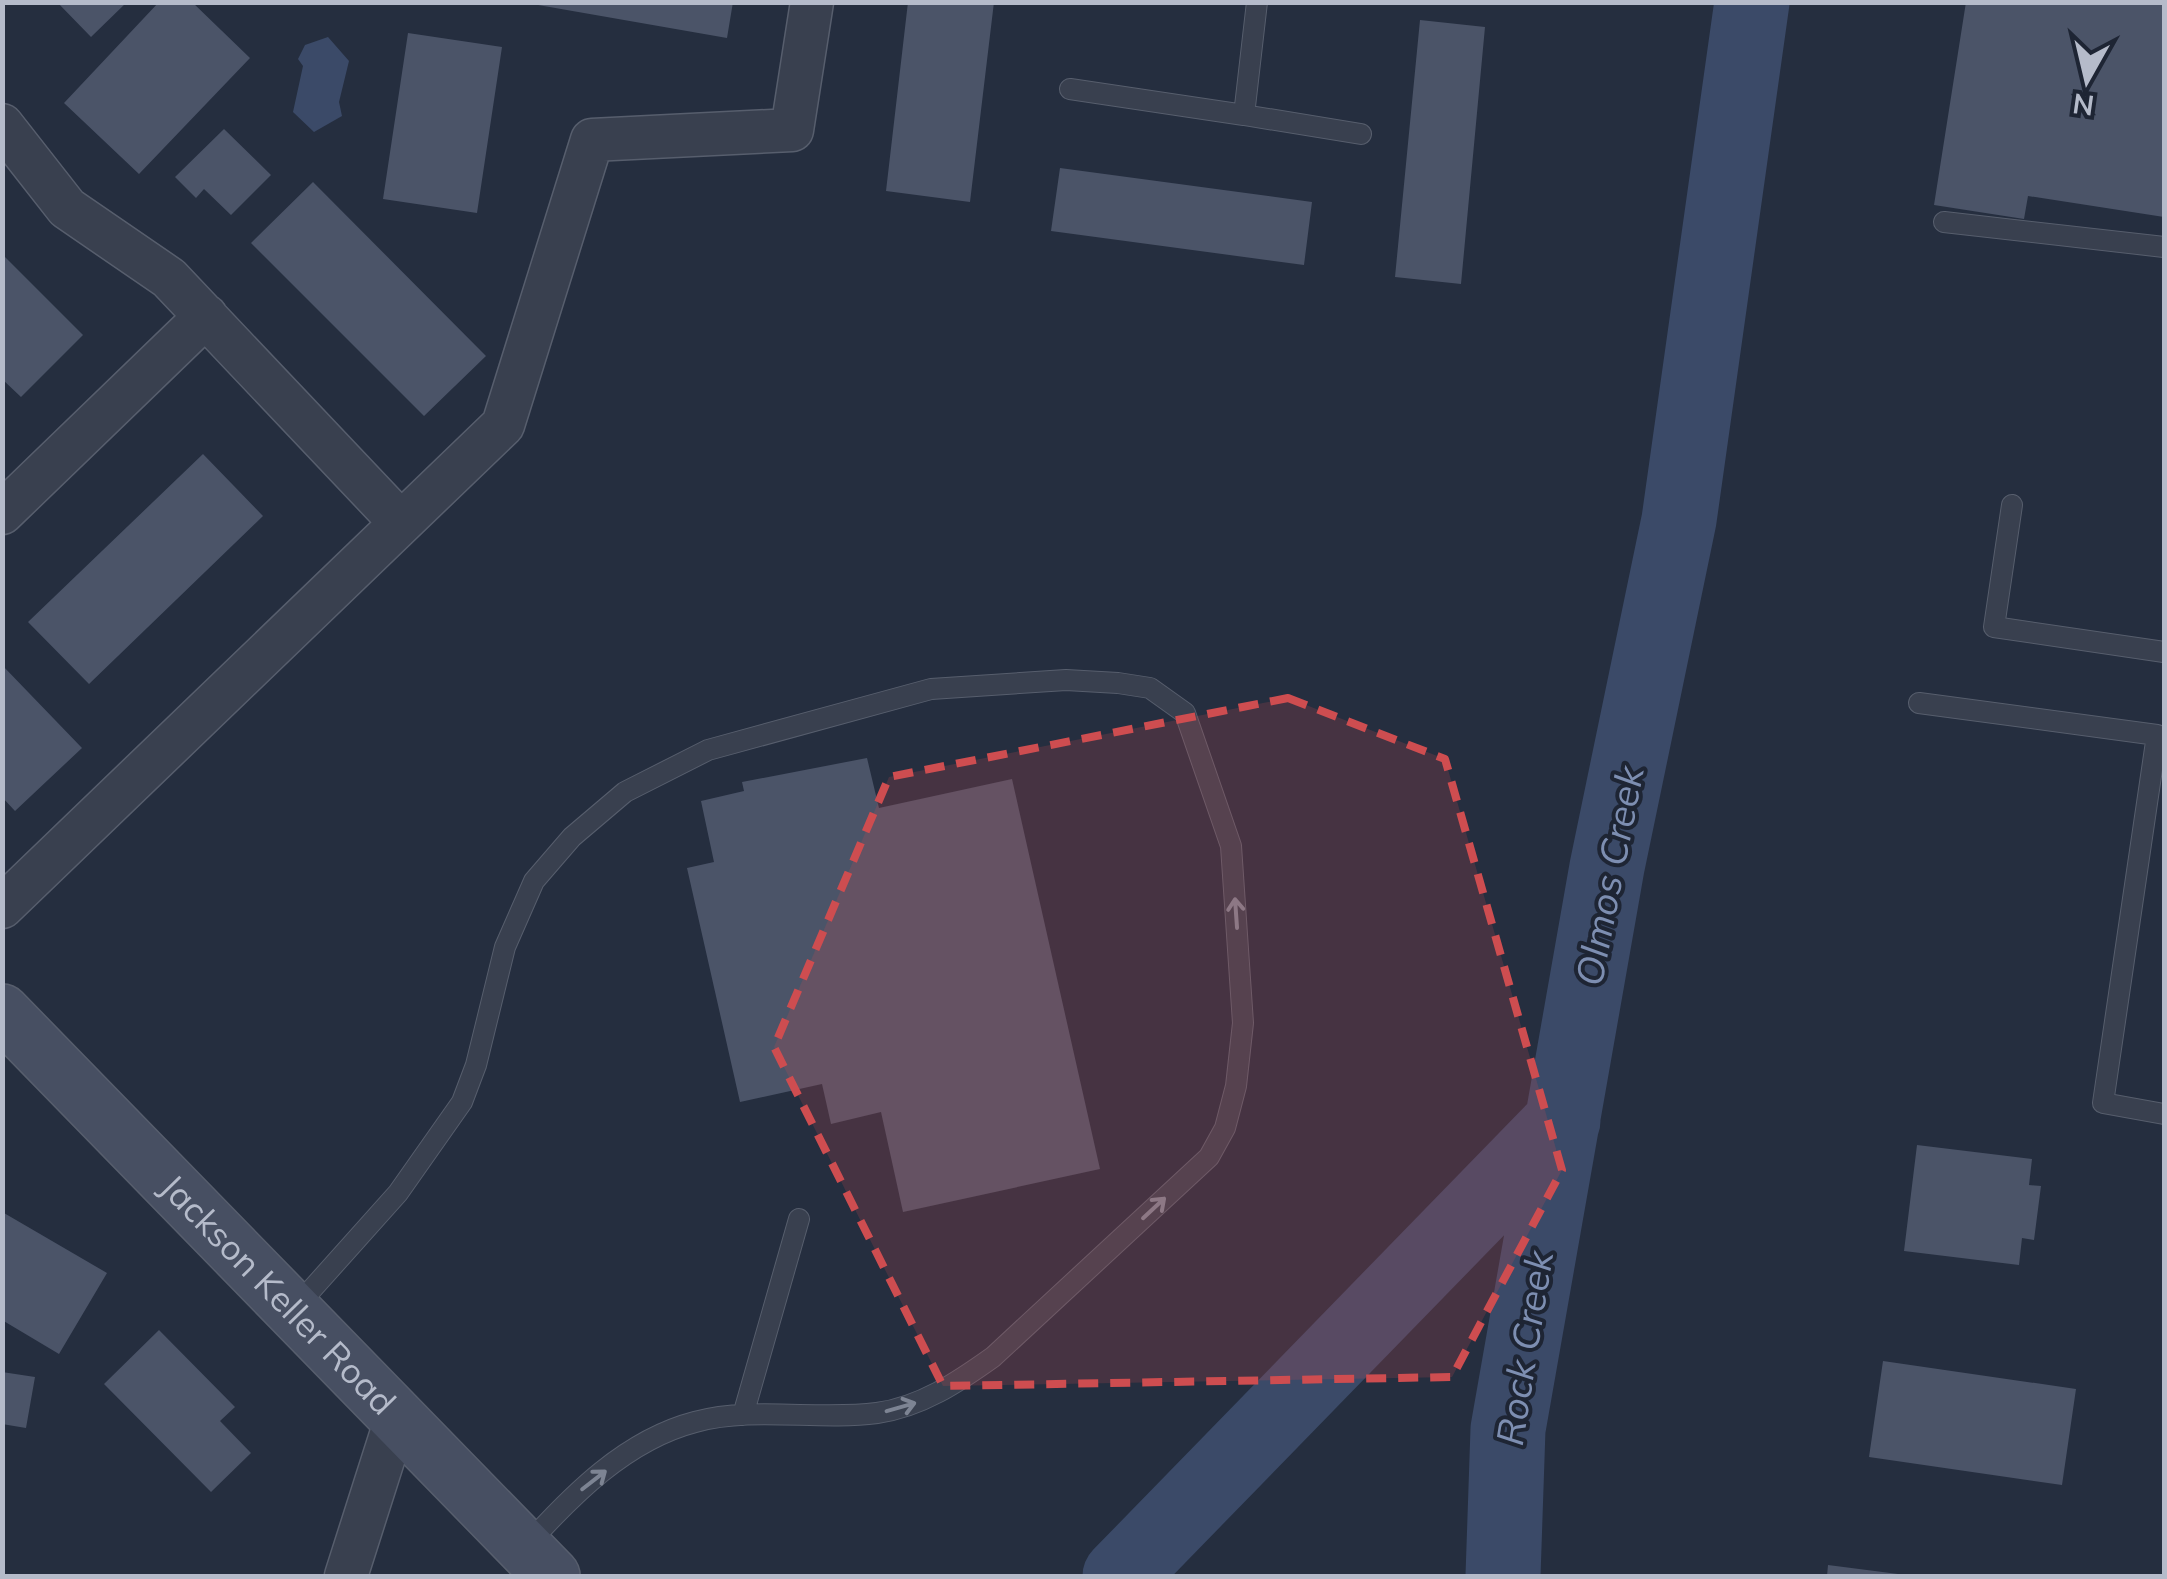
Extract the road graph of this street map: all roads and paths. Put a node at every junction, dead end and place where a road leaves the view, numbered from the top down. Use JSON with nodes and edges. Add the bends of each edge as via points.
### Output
{"nodes":[{"id":1,"x":812,"y":2,"type":"edge"},
{"id":2,"x":1258,"y":2,"type":"edge"},
{"id":3,"x":1070,"y":89,"type":"dead end"},
{"id":4,"x":1244,"y":114,"type":"junction"},
{"id":5,"x":2,"y":125,"type":"edge"},
{"id":6,"x":1361,"y":134,"type":"dead end"},
{"id":7,"x":1944,"y":222,"type":"dead end"},
{"id":8,"x":2164,"y":247,"type":"edge"},
{"id":9,"x":206,"y":316,"type":"junction"},
{"id":10,"x":2012,"y":505,"type":"dead end"},
{"id":11,"x":2,"y":513,"type":"edge"},
{"id":12,"x":401,"y":522,"type":"junction"},
{"id":13,"x":2164,"y":652,"type":"edge"},
{"id":14,"x":1919,"y":703,"type":"dead end"},
{"id":15,"x":2,"y":906,"type":"edge"},
{"id":16,"x":2,"y":1012,"type":"edge"},
{"id":17,"x":22,"y":1050,"type":"edge"},
{"id":18,"x":2164,"y":1114,"type":"edge"},
{"id":19,"x":800,"y":1219,"type":"dead end"},
{"id":20,"x":293,"y":1309,"type":"junction"},
{"id":21,"x":743,"y":1415,"type":"junction"},
{"id":22,"x":397,"y":1416,"type":"junction"},
{"id":23,"x":538,"y":1562,"type":"edge"},
{"id":24,"x":346,"y":1576,"type":"edge"}],
"edges":[{"from":1,"to":12,"type":"street","via":[[792,130],[592,140],[503,425]]},
{"from":2,"to":4,"type":"lane"},
{"from":3,"to":4,"type":"lane"},
{"from":4,"to":6,"type":"lane"},
{"from":5,"to":9,"type":"street","via":[[66,208],[169,278]]},
{"from":7,"to":8,"type":"lane"},
{"from":9,"to":11,"type":"street"},
{"from":9,"to":12,"type":"street"},
{"from":10,"to":13,"type":"lane","via":[[1994,627]]},
{"from":12,"to":15,"type":"street"},
{"from":14,"to":18,"type":"lane","via":[[2157,735],[2103,1103]]},
{"from":16,"to":17,"type":"main road","name":"Jackson Keller Road"},
{"from":17,"to":20,"type":"main road","name":"Jackson Keller Road"},
{"from":19,"to":21,"type":"lane"},
{"from":21,"to":20,"type":"lane","one_way":true,"via":[[877,1413],[954,1386],[1209,1157],[1236,1086],[1243,1023],[1232,846],[1185,714],[1150,688],[1066,680],[931,689],[708,750],[625,792],[534,881],[505,947],[462,1102],[398,1193]]},
{"from":20,"to":22,"type":"main road","name":"Jackson Keller Road"},
{"from":23,"to":21,"type":"lane","one_way":true,"via":[[566,1501],[634,1448],[694,1422]]},
{"from":22,"to":23,"type":"main road","name":"Jackson Keller Road"},
{"from":22,"to":24,"type":"street"}]}
